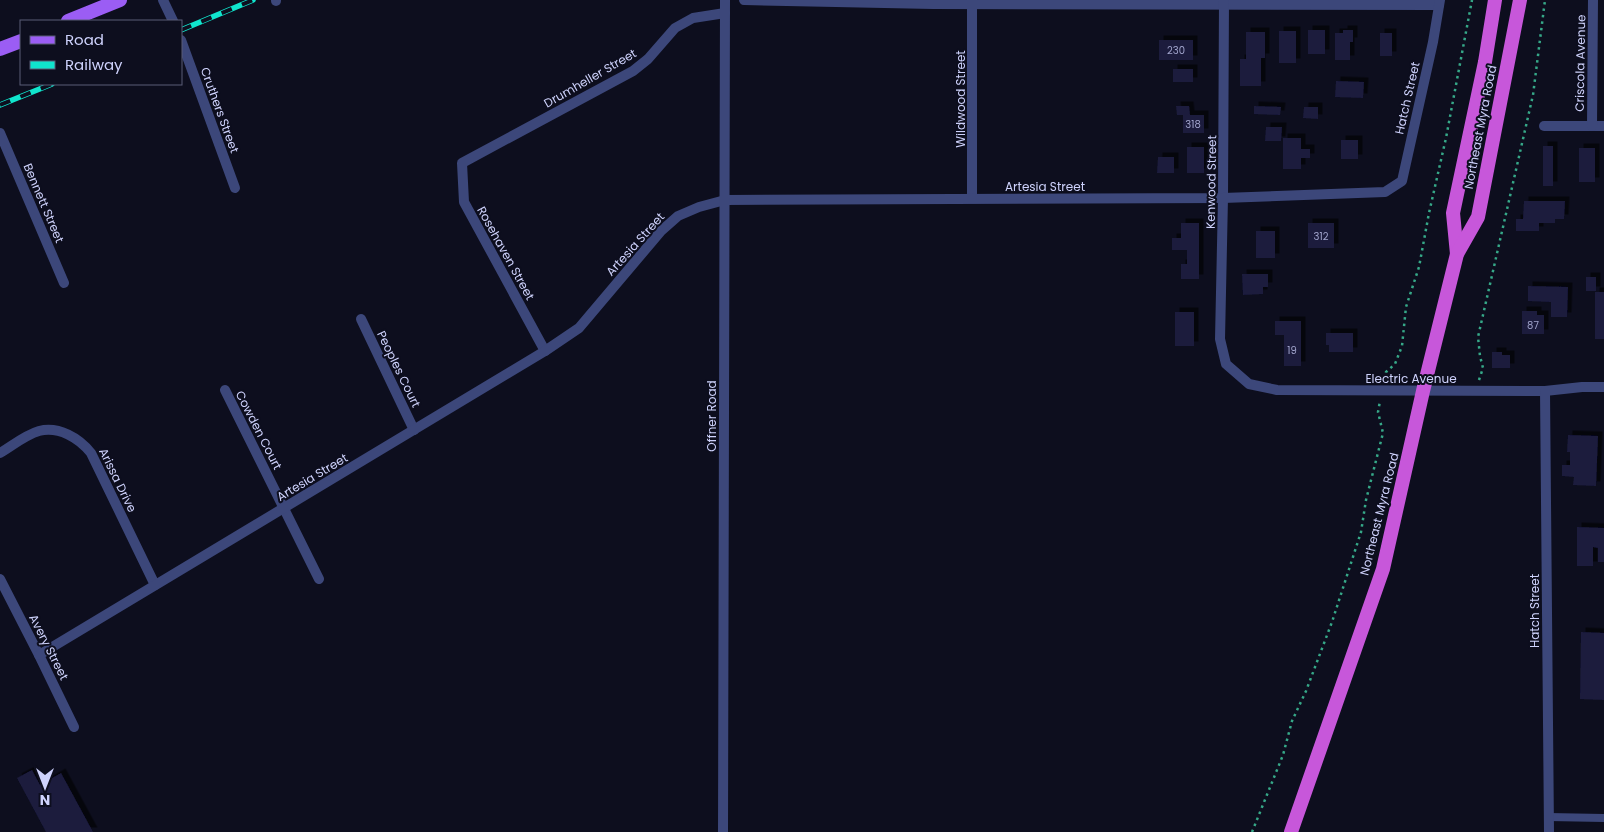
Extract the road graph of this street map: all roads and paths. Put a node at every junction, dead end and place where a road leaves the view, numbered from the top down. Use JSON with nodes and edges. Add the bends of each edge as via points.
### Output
{"nodes":[{"id":1,"x":120,"y":0,"type":"edge"},
{"id":2,"x":163,"y":0,"type":"edge"},
{"id":3,"x":725,"y":0,"type":"edge"},
{"id":4,"x":744,"y":0,"type":"edge"},
{"id":5,"x":1472,"y":0,"type":"edge"},
{"id":6,"x":1495,"y":0,"type":"edge"},
{"id":7,"x":1520,"y":0,"type":"edge"},
{"id":8,"x":1545,"y":0,"type":"edge"},
{"id":9,"x":1593,"y":0,"type":"edge"},
{"id":10,"x":972,"y":2,"type":"edge"},
{"id":11,"x":1224,"y":2,"type":"edge"},
{"id":12,"x":1439,"y":3,"type":"edge"},
{"id":13,"x":725,"y":13,"type":"junction"},
{"id":14,"x":70,"y":20,"type":"edge"},
{"id":15,"x":173,"y":20,"type":"edge"},
{"id":16,"x":20,"y":41,"type":"edge"},
{"id":17,"x":182,"y":43,"type":"edge"},
{"id":18,"x":0,"y":49,"type":"edge"},
{"id":19,"x":1544,"y":126,"type":"dead end"},
{"id":20,"x":1592,"y":126,"type":"junction"},
{"id":21,"x":1604,"y":126,"type":"edge"},
{"id":22,"x":0,"y":133,"type":"edge"},
{"id":23,"x":462,"y":163,"type":"joint"},
{"id":24,"x":236,"y":188,"type":"dead end"},
{"id":25,"x":1385,"y":192,"type":"joint"},
{"id":26,"x":972,"y":198,"type":"junction"},
{"id":27,"x":1224,"y":198,"type":"junction"},
{"id":28,"x":724,"y":200,"type":"junction"},
{"id":29,"x":1457,"y":254,"type":"junction"},
{"id":30,"x":64,"y":283,"type":"dead end"},
{"id":31,"x":361,"y":319,"type":"dead end"},
{"id":32,"x":545,"y":351,"type":"junction"},
{"id":33,"x":1226,"y":364,"type":"joint"},
{"id":34,"x":1604,"y":387,"type":"edge"},
{"id":35,"x":225,"y":390,"type":"dead end"},
{"id":36,"x":1383,"y":390,"type":"junction"},
{"id":37,"x":1423,"y":391,"type":"junction"},
{"id":38,"x":1475,"y":391,"type":"junction"},
{"id":39,"x":1545,"y":391,"type":"junction"},
{"id":40,"x":414,"y":430,"type":"junction"},
{"id":41,"x":0,"y":453,"type":"edge"},
{"id":42,"x":284,"y":508,"type":"junction"},
{"id":43,"x":319,"y":578,"type":"dead end"},
{"id":44,"x":0,"y":579,"type":"edge"},
{"id":45,"x":155,"y":586,"type":"junction"},
{"id":46,"x":40,"y":655,"type":"junction"},
{"id":47,"x":74,"y":727,"type":"dead end"},
{"id":48,"x":1548,"y":817,"type":"junction"},
{"id":49,"x":1604,"y":818,"type":"edge"},
{"id":50,"x":723,"y":832,"type":"edge"},
{"id":51,"x":1252,"y":832,"type":"edge"},
{"id":52,"x":1291,"y":832,"type":"edge"},
{"id":53,"x":1548,"y":832,"type":"edge"}],
"edges":[{"from":1,"to":14,"type":"main road"},
{"from":2,"to":15,"type":"street"},
{"from":3,"to":13,"type":"street","name":"Offner Road"},
{"from":4,"to":10,"type":"street"},
{"from":5,"to":36,"type":"path","via":[[1419,267],[1406,307],[1402,346],[1395,364],[1386,372]]},
{"from":6,"to":29,"type":"highway","name":"Northeast Myra Road","via":[[1453,213]]},
{"from":7,"to":29,"type":"highway","name":"Northeast Myra Road","via":[[1478,217]]},
{"from":8,"to":38,"type":"path","via":[[1533,95],[1478,337],[1483,368]]},
{"from":9,"to":20,"type":"street","name":"Criscola Avenue"},
{"from":10,"to":11,"type":"street"},
{"from":10,"to":26,"type":"street","name":"Wildwood Street"},
{"from":11,"to":12,"type":"street"},
{"from":11,"to":27,"type":"street","name":"Kenwood Street"},
{"from":12,"to":25,"type":"street","name":"Hatch Street","via":[[1402,181]]},
{"from":13,"to":23,"type":"street","name":"Drumheller Street","via":[[693,18],[675,28],[633,71]]},
{"from":13,"to":28,"type":"street","name":"Offner Road"},
{"from":16,"to":18,"type":"main road"},
{"from":17,"to":24,"type":"street","name":"Cruthers Street"},
{"from":19,"to":20,"type":"street"},
{"from":20,"to":21,"type":"street"},
{"from":22,"to":30,"type":"street","name":"Bennett Street"},
{"from":23,"to":32,"type":"street","name":"Rosehaven Street","via":[[464,202]]},
{"from":25,"to":27,"type":"street","name":"Artesia Street"},
{"from":26,"to":27,"type":"street","name":"Artesia Street"},
{"from":26,"to":28,"type":"street","name":"Artesia Street"},
{"from":27,"to":33,"type":"street","name":"Kenwood Street","via":[[1220,339]]},
{"from":28,"to":32,"type":"street","name":"Artesia Street","via":[[678,216],[661,231],[579,328]]},
{"from":28,"to":50,"type":"street","name":"Offner Road"},
{"from":29,"to":37,"type":"highway","name":"Northeast Myra Road"},
{"from":31,"to":40,"type":"street","name":"Peoples Court"},
{"from":32,"to":40,"type":"street","name":"Artesia Street"},
{"from":33,"to":36,"type":"street","name":"Electric Avenue","via":[[1249,384],[1277,390]]},
{"from":34,"to":39,"type":"street","name":"Electric Avenue"},
{"from":35,"to":42,"type":"street","name":"Cowden Court"},
{"from":36,"to":37,"type":"street","name":"Electric Avenue"},
{"from":36,"to":51,"type":"path","via":[[1378,412],[1383,432],[1361,532],[1332,622]]},
{"from":37,"to":38,"type":"street","name":"Electric Avenue"},
{"from":37,"to":52,"type":"highway","name":"Northeast Myra Road","via":[[1383,569]]},
{"from":38,"to":39,"type":"street","name":"Electric Avenue"},
{"from":39,"to":48,"type":"street","name":"Hatch Street"},
{"from":40,"to":42,"type":"street","name":"Artesia Street"},
{"from":41,"to":45,"type":"street","name":"Arissa Drive","via":[[39,431],[58,431],[82,442],[91,453]]},
{"from":42,"to":43,"type":"street","name":"Cowden Court"},
{"from":42,"to":45,"type":"street","name":"Artesia Street"},
{"from":44,"to":46,"type":"street","name":"Avery Street"},
{"from":45,"to":46,"type":"street","name":"Artesia Street"},
{"from":46,"to":47,"type":"street","name":"Avery Street"},
{"from":48,"to":49,"type":"lane"},
{"from":48,"to":53,"type":"street","name":"Hatch Street"}]}
